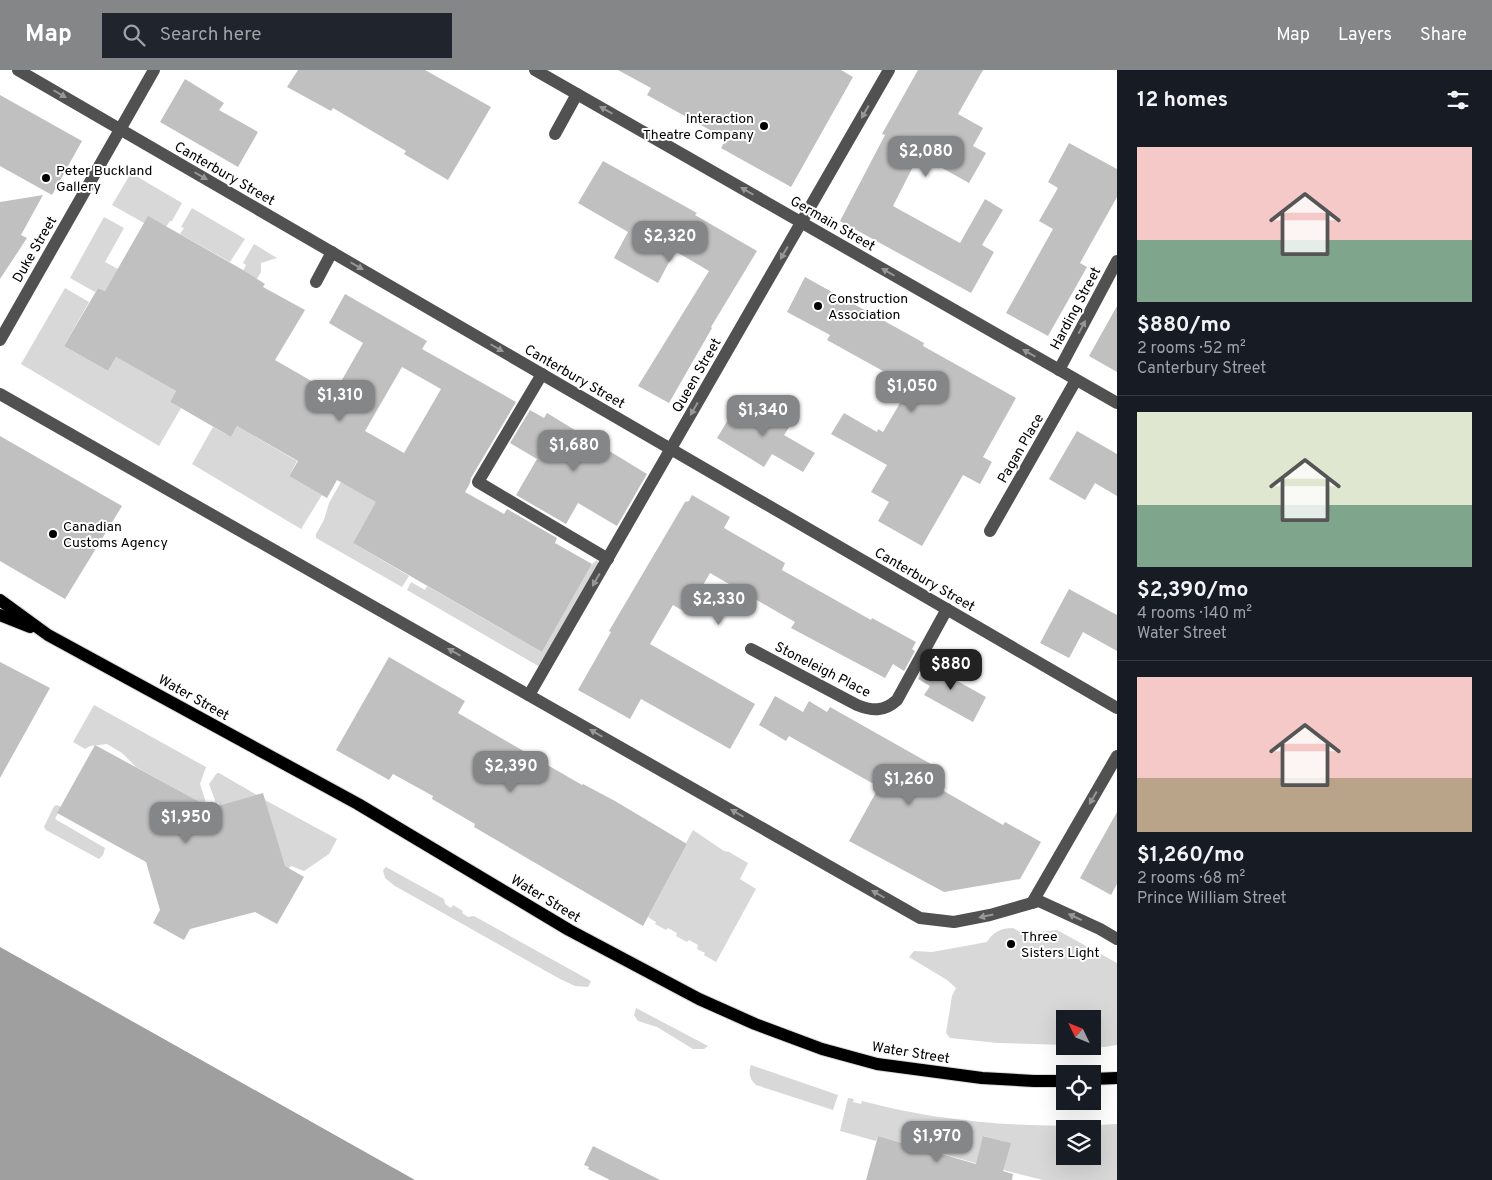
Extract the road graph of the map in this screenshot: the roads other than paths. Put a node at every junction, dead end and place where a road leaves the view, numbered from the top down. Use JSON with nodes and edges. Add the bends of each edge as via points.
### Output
{"nodes":[{"id":1,"x":18,"y":70,"type":"edge"},
{"id":2,"x":154,"y":70,"type":"edge"},
{"id":3,"x":535,"y":70,"type":"edge"},
{"id":4,"x":889,"y":70,"type":"edge"},
{"id":5,"x":577,"y":94,"type":"junction"},
{"id":6,"x":119,"y":129,"type":"junction"},
{"id":7,"x":555,"y":134,"type":"dead end"},
{"id":8,"x":802,"y":222,"type":"junction"},
{"id":9,"x":332,"y":252,"type":"junction"},
{"id":10,"x":1117,"y":261,"type":"edge"},
{"id":11,"x":316,"y":282,"type":"dead end"},
{"id":12,"x":0,"y":340,"type":"edge"},
{"id":13,"x":1059,"y":370,"type":"junction"},
{"id":14,"x":542,"y":374,"type":"junction"},
{"id":15,"x":1076,"y":380,"type":"junction"},
{"id":16,"x":0,"y":394,"type":"edge"},
{"id":17,"x":1117,"y":403,"type":"edge"},
{"id":18,"x":671,"y":449,"type":"junction"},
{"id":19,"x":990,"y":531,"type":"dead end"},
{"id":20,"x":608,"y":559,"type":"junction"},
{"id":21,"x":0,"y":600,"type":"edge"},
{"id":22,"x":946,"y":609,"type":"junction"},
{"id":23,"x":0,"y":615,"type":"edge"},
{"id":24,"x":48,"y":635,"type":"junction"},
{"id":25,"x":751,"y":649,"type":"dead end"},
{"id":26,"x":529,"y":695,"type":"junction"},
{"id":27,"x":1117,"y":708,"type":"edge"},
{"id":28,"x":1117,"y":756,"type":"edge"},
{"id":29,"x":1032,"y":903,"type":"junction"},
{"id":30,"x":1117,"y":939,"type":"edge"},
{"id":31,"x":1117,"y":1078,"type":"edge"},
{"id":32,"x":1101,"y":1079,"type":"edge"},
{"id":33,"x":1056,"y":1081,"type":"edge"}],
"edges":[{"from":1,"to":6,"type":"street","name":"Canterbury Street","one_way":true},
{"from":2,"to":6,"type":"street","name":"Duke Street"},
{"from":3,"to":5,"type":"street","name":"Germain Street"},
{"from":4,"to":8,"type":"street","name":"Queen Street","one_way":true},
{"from":5,"to":7,"type":"street"},
{"from":8,"to":5,"type":"street","name":"Germain Street","one_way":true},
{"from":6,"to":9,"type":"street","name":"Canterbury Street","one_way":true},
{"from":6,"to":12,"type":"street","name":"Duke Street"},
{"from":13,"to":8,"type":"street","name":"Germain Street","one_way":true},
{"from":8,"to":18,"type":"street","name":"Queen Street","one_way":true},
{"from":9,"to":11,"type":"street"},
{"from":9,"to":14,"type":"street","name":"Canterbury Street","one_way":true},
{"from":13,"to":10,"type":"street","name":"Harding Street","one_way":true},
{"from":13,"to":15,"type":"street","name":"Germain Street"},
{"from":14,"to":18,"type":"street","name":"Canterbury Street"},
{"from":14,"to":20,"type":"street","via":[[478,482]]},
{"from":15,"to":17,"type":"street","name":"Germain Street"},
{"from":15,"to":19,"type":"street","name":"Pagan Place"},
{"from":26,"to":16,"type":"street","one_way":true},
{"from":18,"to":20,"type":"street","name":"Queen Street"},
{"from":18,"to":22,"type":"street","name":"Canterbury Street"},
{"from":20,"to":26,"type":"street","name":"Queen Street","one_way":true},
{"from":21,"to":24,"type":"main road","name":"Water Street"},
{"from":22,"to":25,"type":"street","name":"Stoneleigh Place","via":[[897,700],[883,709],[870,710],[857,705]]},
{"from":22,"to":27,"type":"street","name":"Canterbury Street"},
{"from":23,"to":24,"type":"main road","name":"Water Street"},
{"from":24,"to":33,"type":"main road","name":"Water Street","via":[[358,804],[569,930],[699,999],[754,1024],[822,1049],[877,1064],[982,1078]]},
{"from":29,"to":26,"type":"street","one_way":true,"via":[[990,916],[954,922],[920,918]]},
{"from":28,"to":29,"type":"street","one_way":true},
{"from":30,"to":29,"type":"street","one_way":true,"via":[[1039,901]]},
{"from":31,"to":32,"type":"main road"}]}
